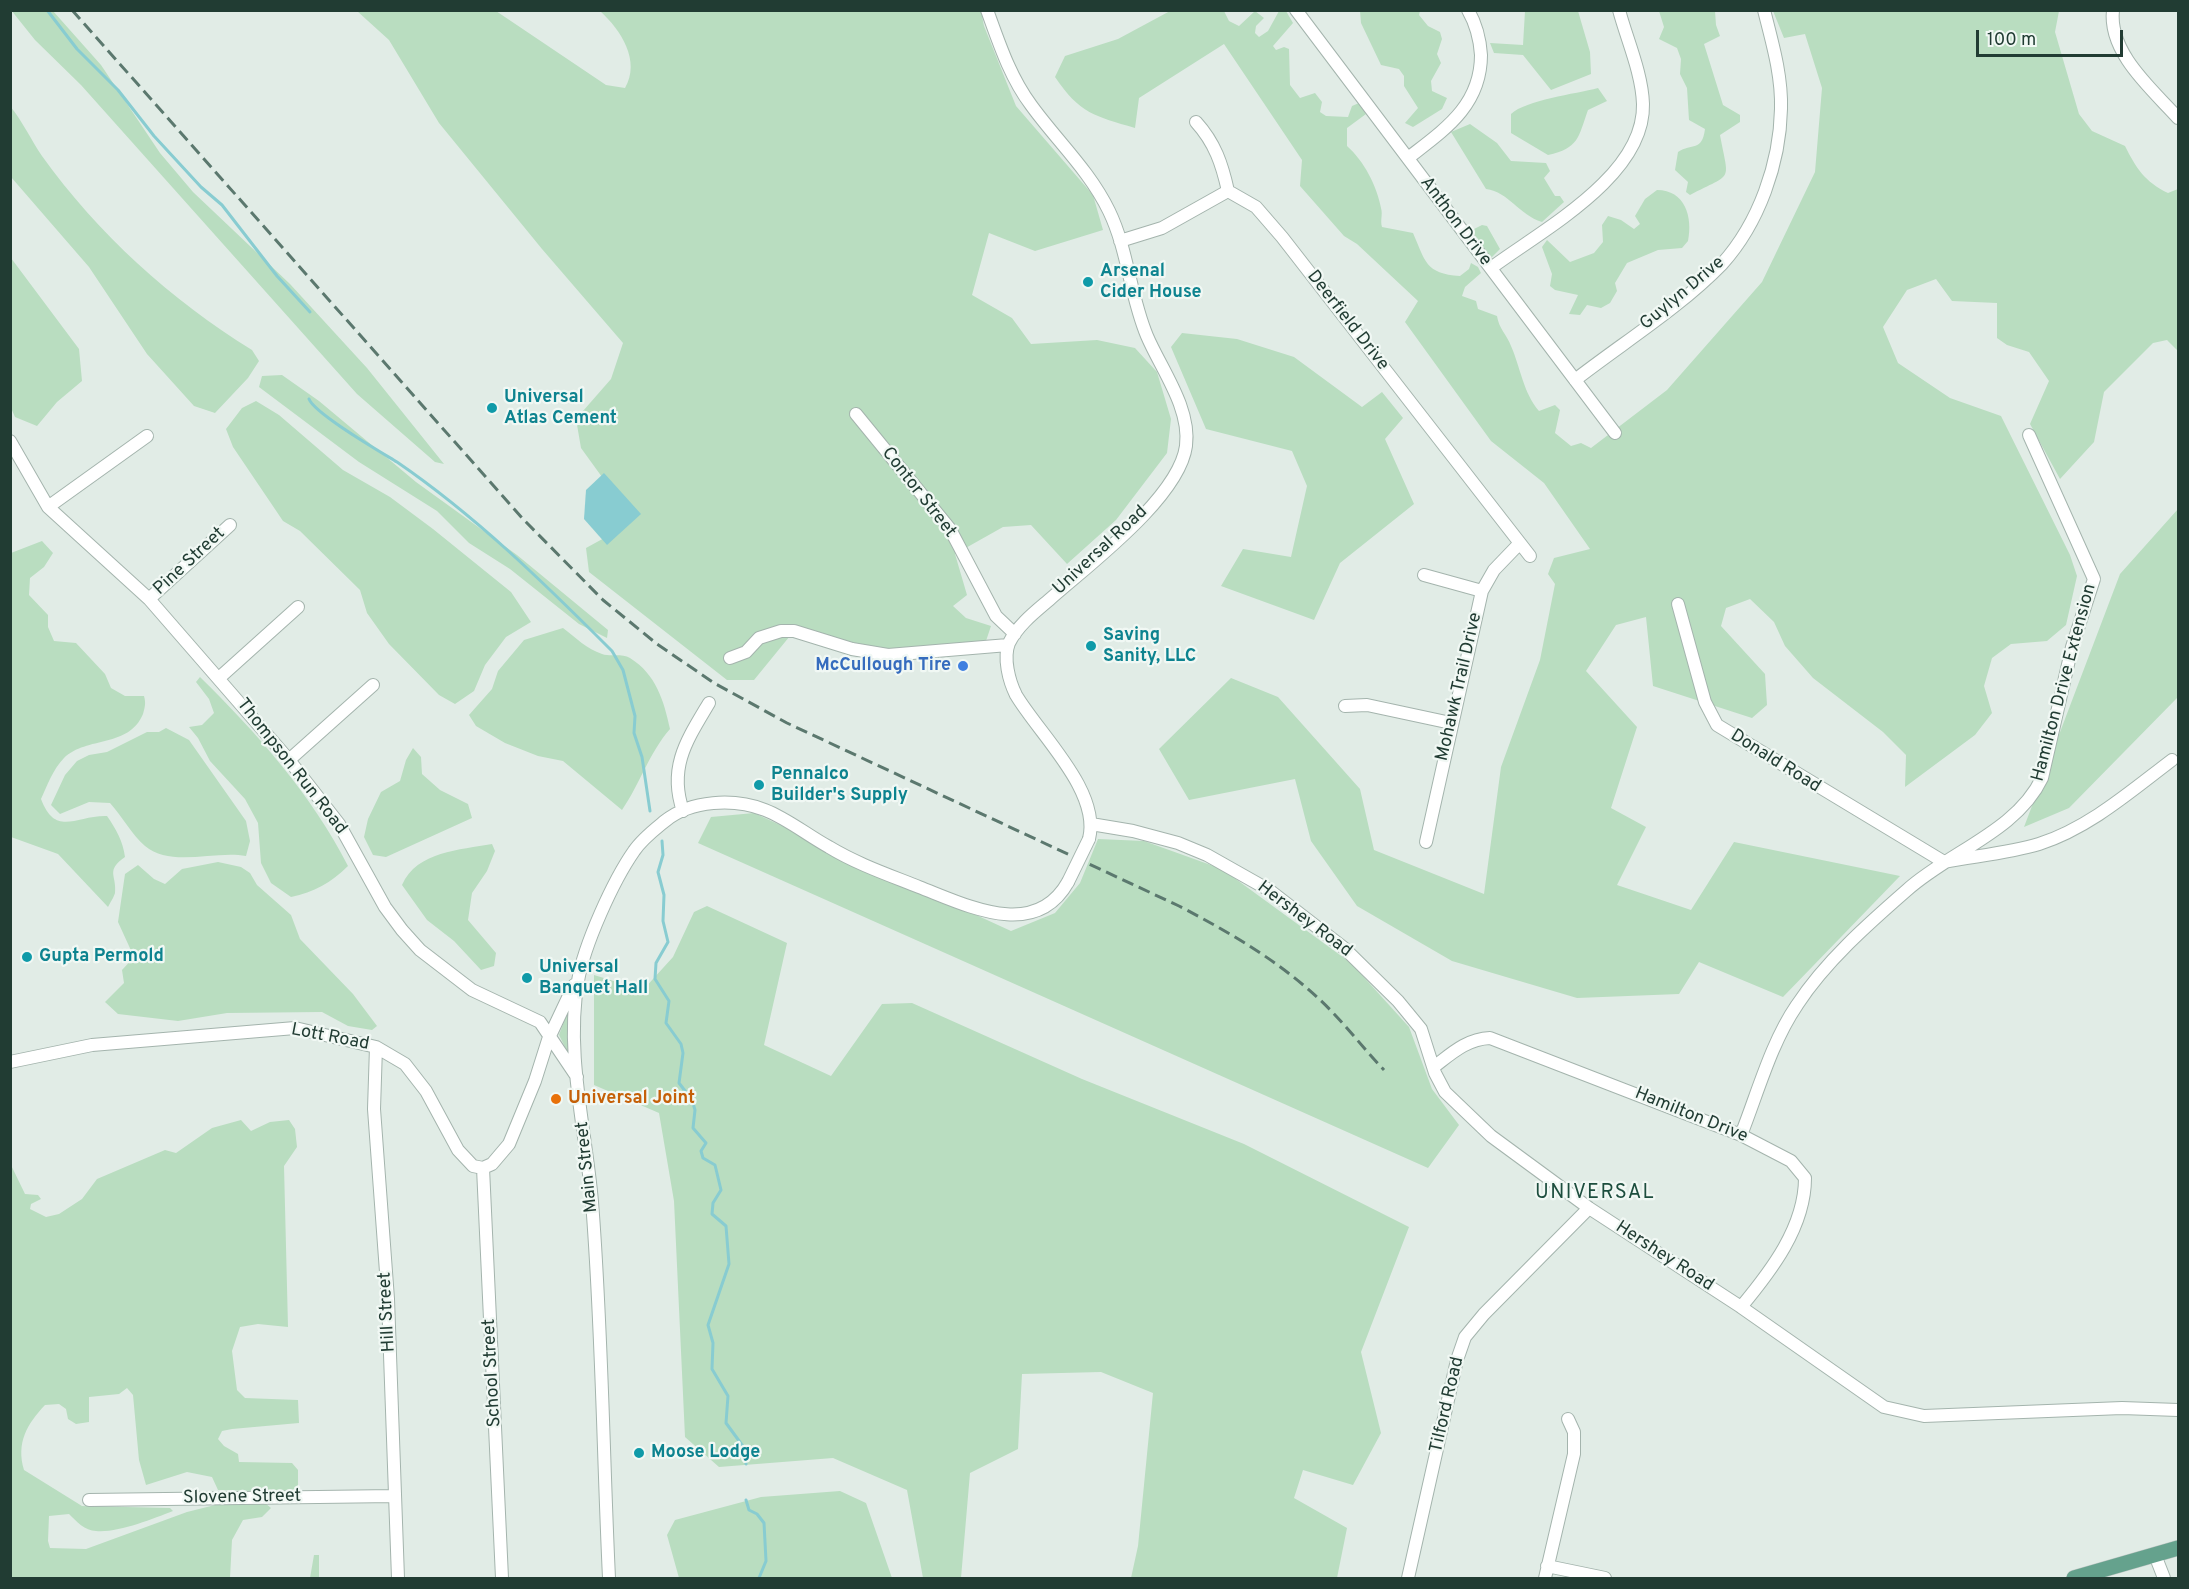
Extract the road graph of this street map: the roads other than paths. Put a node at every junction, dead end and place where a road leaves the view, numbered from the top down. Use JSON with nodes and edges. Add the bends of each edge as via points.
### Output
{"nodes":[{"id":1,"x":987,"y":10,"type":"edge"},
{"id":2,"x":1296,"y":10,"type":"edge"},
{"id":3,"x":1468,"y":10,"type":"edge"},
{"id":4,"x":1619,"y":10,"type":"edge"},
{"id":5,"x":1764,"y":10,"type":"edge"},
{"id":6,"x":2113,"y":10,"type":"edge"},
{"id":7,"x":2178,"y":118,"type":"edge"},
{"id":8,"x":1196,"y":122,"type":"dead end"},
{"id":9,"x":1408,"y":158,"type":"junction"},
{"id":10,"x":1228,"y":191,"type":"junction"},
{"id":11,"x":1120,"y":241,"type":"junction"},
{"id":12,"x":1491,"y":268,"type":"junction"},
{"id":13,"x":1575,"y":380,"type":"junction"},
{"id":14,"x":856,"y":414,"type":"dead end"},
{"id":15,"x":1615,"y":433,"type":"dead end"},
{"id":16,"x":2029,"y":435,"type":"dead end"},
{"id":17,"x":147,"y":436,"type":"dead end"},
{"id":18,"x":10,"y":441,"type":"edge"},
{"id":19,"x":48,"y":507,"type":"junction"},
{"id":20,"x":230,"y":525,"type":"dead end"},
{"id":21,"x":1519,"y":544,"type":"junction"},
{"id":22,"x":1530,"y":556,"type":"dead end"},
{"id":23,"x":1424,"y":575,"type":"dead end"},
{"id":24,"x":1482,"y":591,"type":"junction"},
{"id":25,"x":149,"y":599,"type":"junction"},
{"id":26,"x":1678,"y":604,"type":"dead end"},
{"id":27,"x":298,"y":607,"type":"dead end"},
{"id":28,"x":1011,"y":640,"type":"junction"},
{"id":29,"x":730,"y":658,"type":"dead end"},
{"id":30,"x":219,"y":678,"type":"junction"},
{"id":31,"x":373,"y":685,"type":"dead end"},
{"id":32,"x":709,"y":703,"type":"dead end"},
{"id":33,"x":1345,"y":706,"type":"dead end"},
{"id":34,"x":1451,"y":723,"type":"junction"},
{"id":35,"x":289,"y":760,"type":"junction"},
{"id":36,"x":2172,"y":760,"type":"dead end"},
{"id":37,"x":683,"y":811,"type":"junction"},
{"id":38,"x":1091,"y":824,"type":"junction"},
{"id":39,"x":1426,"y":842,"type":"dead end"},
{"id":40,"x":1944,"y":862,"type":"junction"},
{"id":41,"x":578,"y":978,"type":"junction"},
{"id":42,"x":551,"y":1035,"type":"junction"},
{"id":43,"x":376,"y":1047,"type":"junction"},
{"id":44,"x":10,"y":1062,"type":"edge"},
{"id":45,"x":1435,"y":1066,"type":"junction"},
{"id":46,"x":578,"y":1077,"type":"junction"},
{"id":47,"x":1741,"y":1135,"type":"junction"},
{"id":48,"x":483,"y":1168,"type":"junction"},
{"id":49,"x":1589,"y":1208,"type":"junction"},
{"id":50,"x":1741,"y":1308,"type":"junction"},
{"id":51,"x":2178,"y":1410,"type":"edge"},
{"id":52,"x":1568,"y":1419,"type":"dead end"},
{"id":53,"x":394,"y":1496,"type":"junction"},
{"id":54,"x":89,"y":1500,"type":"dead end"},
{"id":55,"x":2178,"y":1548,"type":"edge"},
{"id":56,"x":2155,"y":1555,"type":"junction"},
{"id":57,"x":1546,"y":1572,"type":"edge"},
{"id":58,"x":398,"y":1578,"type":"edge"},
{"id":59,"x":502,"y":1578,"type":"edge"},
{"id":60,"x":609,"y":1578,"type":"edge"},
{"id":61,"x":1408,"y":1578,"type":"edge"},
{"id":62,"x":1605,"y":1578,"type":"edge"},
{"id":63,"x":2074,"y":1578,"type":"edge"},
{"id":64,"x":2164,"y":1578,"type":"edge"}],
"edges":[{"from":1,"to":11,"type":"street","name":"Universal Road","via":[[1017,84],[1095,186]]},
{"from":2,"to":9,"type":"street","name":"Anthon Drive"},
{"from":3,"to":9,"type":"street","via":[[1480,42],[1480,75],[1474,91],[1455,120]]},
{"from":4,"to":12,"type":"street","via":[[1643,103],[1632,149],[1601,187]]},
{"from":5,"to":13,"type":"street","name":"Guylyn Drive","via":[[1774,50],[1781,109],[1773,164],[1757,209],[1738,243],[1707,278]]},
{"from":6,"to":7,"type":"street","via":[[2120,47]]},
{"from":8,"to":10,"type":"street","via":[[1210,138],[1222,164]]},
{"from":9,"to":12,"type":"street","name":"Anthon Drive"},
{"from":10,"to":11,"type":"street","via":[[1162,228]]},
{"from":10,"to":21,"type":"street","name":"Deerfield Drive","via":[[1256,207],[1282,237]]},
{"from":11,"to":28,"type":"street","name":"Universal Road","via":[[1136,307],[1186,429],[1181,463],[1170,483],[1130,528],[1033,614]]},
{"from":12,"to":13,"type":"street","name":"Anthon Drive"},
{"from":13,"to":15,"type":"street","name":"Anthon Drive"},
{"from":14,"to":28,"type":"street","name":"Contor Street","via":[[950,529]]},
{"from":16,"to":40,"type":"street","name":"Hamilton Drive Extension","via":[[2094,579],[2072,647],[2042,778],[2034,795],[2000,826]]},
{"from":17,"to":19,"type":"street"},
{"from":18,"to":19,"type":"street","name":"Thompson Run Road"},
{"from":19,"to":25,"type":"street","name":"Thompson Run Road"},
{"from":20,"to":25,"type":"street","name":"Pine Street"},
{"from":21,"to":22,"type":"street","name":"Deerfield Drive"},
{"from":21,"to":24,"type":"street","name":"Mohawk Trail Drive","via":[[1494,570]]},
{"from":23,"to":24,"type":"street"},
{"from":24,"to":34,"type":"street","name":"Mohawk Trail Drive"},
{"from":25,"to":30,"type":"street","name":"Thompson Run Road"},
{"from":26,"to":40,"type":"street","name":"Donald Road","via":[[1705,702],[1717,725]]},
{"from":27,"to":30,"type":"street"},
{"from":28,"to":29,"type":"street","via":[[888,655],[781,631],[759,638],[746,652]]},
{"from":28,"to":38,"type":"street","via":[[1012,687],[1085,796]]},
{"from":30,"to":35,"type":"street","name":"Thompson Run Road"},
{"from":31,"to":35,"type":"street"},
{"from":32,"to":37,"type":"street","via":[[679,759],[677,789]]},
{"from":33,"to":34,"type":"street","via":[[1367,705]]},
{"from":34,"to":39,"type":"street","name":"Mohawk Trail Drive"},
{"from":35,"to":42,"type":"street","name":"Thompson Run Road","via":[[339,824],[386,907],[420,950],[472,990],[540,1022]]},
{"from":36,"to":40,"type":"street","name":"Hamilton Drive Extension","via":[[2109,807],[2039,844]]},
{"from":37,"to":38,"type":"street","name":"Main Street","bridge":true,"via":[[716,802],[765,810],[884,874],[991,914],[1034,912],[1057,897],[1089,838]]},
{"from":37,"to":41,"type":"street","name":"Main Street","via":[[672,814],[634,850],[590,942]]},
{"from":38,"to":45,"type":"street","name":"Hershey Road","via":[[1178,843],[1269,890],[1344,948],[1398,1001],[1421,1029]]},
{"from":40,"to":47,"type":"street","name":"Hamilton Drive Extension","via":[[1908,888],[1832,961],[1797,1004],[1780,1034]]},
{"from":41,"to":42,"type":"street"},
{"from":41,"to":46,"type":"street","name":"Main Street"},
{"from":42,"to":46,"type":"street","name":"Thompson Run Road"},
{"from":42,"to":48,"type":"street","via":[[509,1144],[492,1164]]},
{"from":43,"to":44,"type":"street","name":"Lott Road","via":[[295,1028],[92,1045]]},
{"from":43,"to":48,"type":"street","name":"Lott Road","via":[[405,1064],[458,1150],[473,1166]]},
{"from":43,"to":53,"type":"street","name":"Hill Street","via":[[374,1109],[388,1299]]},
{"from":45,"to":47,"type":"street","name":"Hamilton Drive","via":[[1463,1045],[1477,1038],[1490,1038]]},
{"from":45,"to":49,"type":"street","name":"Hershey Road","via":[[1440,1084],[1466,1115]]},
{"from":46,"to":60,"type":"street","name":"Main Street","via":[[592,1204]]},
{"from":47,"to":50,"type":"street","name":"Hamilton Drive","via":[[1791,1161],[1805,1178],[1797,1224]]},
{"from":48,"to":59,"type":"street","name":"School Street"},
{"from":49,"to":50,"type":"street","name":"Hershey Road"},
{"from":49,"to":61,"type":"street","name":"Tilford Road","via":[[1465,1337]]},
{"from":50,"to":51,"type":"street","name":"Hershey Road","via":[[1884,1407],[1903,1413],[1924,1416],[2121,1408]]},
{"from":52,"to":57,"type":"street","via":[[1574,1432],[1574,1454]]},
{"from":53,"to":54,"type":"street","name":"Slovene Street"},
{"from":53,"to":58,"type":"street","name":"Hill Street"},
{"from":55,"to":56,"type":"main road"},
{"from":56,"to":63,"type":"main road"},
{"from":56,"to":64,"type":"street"},
{"from":57,"to":62,"type":"street"}]}
